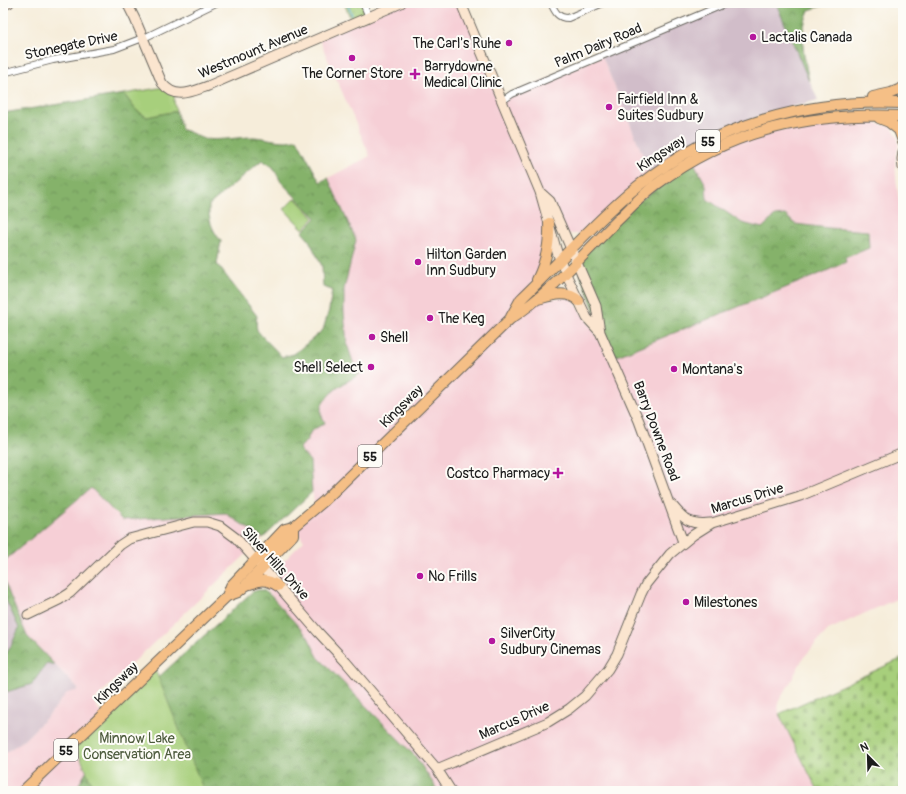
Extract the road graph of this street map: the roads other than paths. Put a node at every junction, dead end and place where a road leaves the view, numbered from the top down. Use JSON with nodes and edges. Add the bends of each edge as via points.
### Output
{"nodes":[{"id":1,"x":9,"y":3,"type":"edge"},
{"id":2,"x":127,"y":3,"type":"edge"},
{"id":3,"x":216,"y":3,"type":"edge"},
{"id":4,"x":363,"y":3,"type":"edge"},
{"id":5,"x":402,"y":3,"type":"edge"},
{"id":6,"x":551,"y":3,"type":"edge"},
{"id":7,"x":603,"y":3,"type":"edge"},
{"id":8,"x":727,"y":3,"type":"edge"},
{"id":9,"x":3,"y":5,"type":"edge"},
{"id":10,"x":461,"y":5,"type":"edge"},
{"id":11,"x":369,"y":17,"type":"junction"},
{"id":12,"x":143,"y":38,"type":"junction"},
{"id":13,"x":3,"y":73,"type":"edge"},
{"id":14,"x":903,"y":88,"type":"edge"},
{"id":15,"x":502,"y":101,"type":"junction"},
{"id":16,"x":903,"y":103,"type":"edge"},
{"id":17,"x":845,"y":104,"type":"junction"},
{"id":18,"x":876,"y":116,"type":"junction"},
{"id":19,"x":903,"y":116,"type":"edge"},
{"id":20,"x":903,"y":141,"type":"edge"},
{"id":21,"x":903,"y":152,"type":"edge"},
{"id":22,"x":903,"y":168,"type":"edge"},
{"id":23,"x":540,"y":192,"type":"junction"},
{"id":24,"x":549,"y":223,"type":"junction"},
{"id":25,"x":571,"y":249,"type":"junction"},
{"id":26,"x":561,"y":260,"type":"junction"},
{"id":27,"x":576,"y":262,"type":"junction"},
{"id":28,"x":565,"y":272,"type":"junction"},
{"id":29,"x":534,"y":286,"type":"junction"},
{"id":30,"x":536,"y":300,"type":"junction"},
{"id":31,"x":579,"y":301,"type":"junction"},
{"id":32,"x":510,"y":319,"type":"junction"},
{"id":33,"x":600,"y":332,"type":"junction"},
{"id":34,"x":903,"y":453,"type":"edge"},
{"id":35,"x":668,"y":499,"type":"junction"},
{"id":36,"x":712,"y":523,"type":"junction"},
{"id":37,"x":683,"y":542,"type":"junction"},
{"id":38,"x":259,"y":563,"type":"junction"},
{"id":39,"x":245,"y":586,"type":"junction"},
{"id":40,"x":278,"y":586,"type":"junction"},
{"id":41,"x":227,"y":596,"type":"junction"},
{"id":42,"x":28,"y":615,"type":"dead end"},
{"id":43,"x":437,"y":768,"type":"junction"},
{"id":44,"x":23,"y":791,"type":"edge"},
{"id":45,"x":451,"y":791,"type":"edge"}],
"edges":[{"from":1,"to":9,"type":"street"},
{"from":2,"to":12,"type":"street"},
{"from":3,"to":12,"type":"street","name":"Stonegate Drive"},
{"from":4,"to":11,"type":"street"},
{"from":5,"to":11,"type":"street","name":"Westmount Avenue"},
{"from":6,"to":7,"type":"street","via":[[557,14],[568,18]]},
{"from":8,"to":15,"type":"street","name":"Palm Dairy Road","via":[[512,94]]},
{"from":10,"to":15,"type":"street","name":"Barry Downe Road"},
{"from":11,"to":12,"type":"street","name":"Westmount Avenue","via":[[208,86],[175,94],[162,83]]},
{"from":12,"to":13,"type":"street","name":"Stonegate Drive","via":[[114,49],[60,58]]},
{"from":14,"to":17,"type":"main road"},
{"from":15,"to":23,"type":"street","name":"Barry Downe Road"},
{"from":16,"to":17,"type":"main road","name":"Kingsway","number":"55"},
{"from":17,"to":25,"type":"main road","name":"Kingsway","number":"55","via":[[823,105],[786,113],[744,125],[702,144],[669,163],[642,183]]},
{"from":18,"to":19,"type":"main road","name":"Kingsway","number":"55"},
{"from":18,"to":20,"type":"main road","via":[[899,130]]},
{"from":18,"to":27,"type":"main road","name":"Kingsway","number":"55","via":[[834,117],[781,125],[717,148],[655,184]]},
{"from":21,"to":22,"type":"street"},
{"from":23,"to":24,"type":"street","name":"Barry Downe Road"},
{"from":23,"to":25,"type":"street","name":"Barry Downe Road","via":[[550,201]]},
{"from":24,"to":26,"type":"street","name":"Barry Downe Road"},
{"from":24,"to":29,"type":"main road","via":[[547,253]]},
{"from":25,"to":26,"type":"main road","name":"Kingsway","number":"55"},
{"from":25,"to":27,"type":"street","name":"Barry Downe Road"},
{"from":26,"to":28,"type":"street","name":"Barry Downe Road"},
{"from":26,"to":29,"type":"main road","name":"Kingsway","number":"55"},
{"from":27,"to":28,"type":"main road","name":"Kingsway","number":"55"},
{"from":27,"to":33,"type":"street","name":"Barry Downe Road","via":[[596,306]]},
{"from":28,"to":30,"type":"main road","name":"Kingsway","number":"55"},
{"from":28,"to":31,"type":"street","name":"Barry Downe Road"},
{"from":29,"to":32,"type":"main road","name":"Kingsway","number":"55","via":[[521,299]]},
{"from":30,"to":31,"type":"main road","via":[[567,294]]},
{"from":30,"to":32,"type":"main road","name":"Kingsway","number":"55"},
{"from":31,"to":33,"type":"street","name":"Barry Downe Road","via":[[588,318]]},
{"from":32,"to":38,"type":"main road","name":"Kingsway","number":"55","via":[[324,501],[293,527],[285,529]]},
{"from":33,"to":35,"type":"street","name":"Barry Downe Road","via":[[639,421]]},
{"from":34,"to":36,"type":"street","name":"Marcus Drive","via":[[800,496]]},
{"from":35,"to":36,"type":"street","via":[[689,522]]},
{"from":35,"to":37,"type":"street","name":"Barry Downe Road"},
{"from":36,"to":37,"type":"street","name":"Marcus Drive"},
{"from":37,"to":43,"type":"street","name":"Marcus Drive","via":[[653,573],[646,584],[617,654],[608,670],[585,696],[548,722]]},
{"from":38,"to":39,"type":"main road","name":"Kingsway","number":"55"},
{"from":38,"to":40,"type":"street","name":"Silver Hills Drive"},
{"from":38,"to":41,"type":"main road","name":"Kingsway","number":"55","via":[[231,586]]},
{"from":38,"to":42,"type":"street","name":"Silver Hills Drive","via":[[236,538],[220,526],[194,522],[129,539],[70,593]]},
{"from":39,"to":40,"type":"main road","via":[[265,581]]},
{"from":39,"to":41,"type":"main road","name":"Kingsway","number":"55"},
{"from":40,"to":43,"type":"street","name":"Silver Hills Drive"},
{"from":41,"to":44,"type":"main road","name":"Kingsway","number":"55"},
{"from":43,"to":45,"type":"street","name":"Silver Hills Drive"}]}
